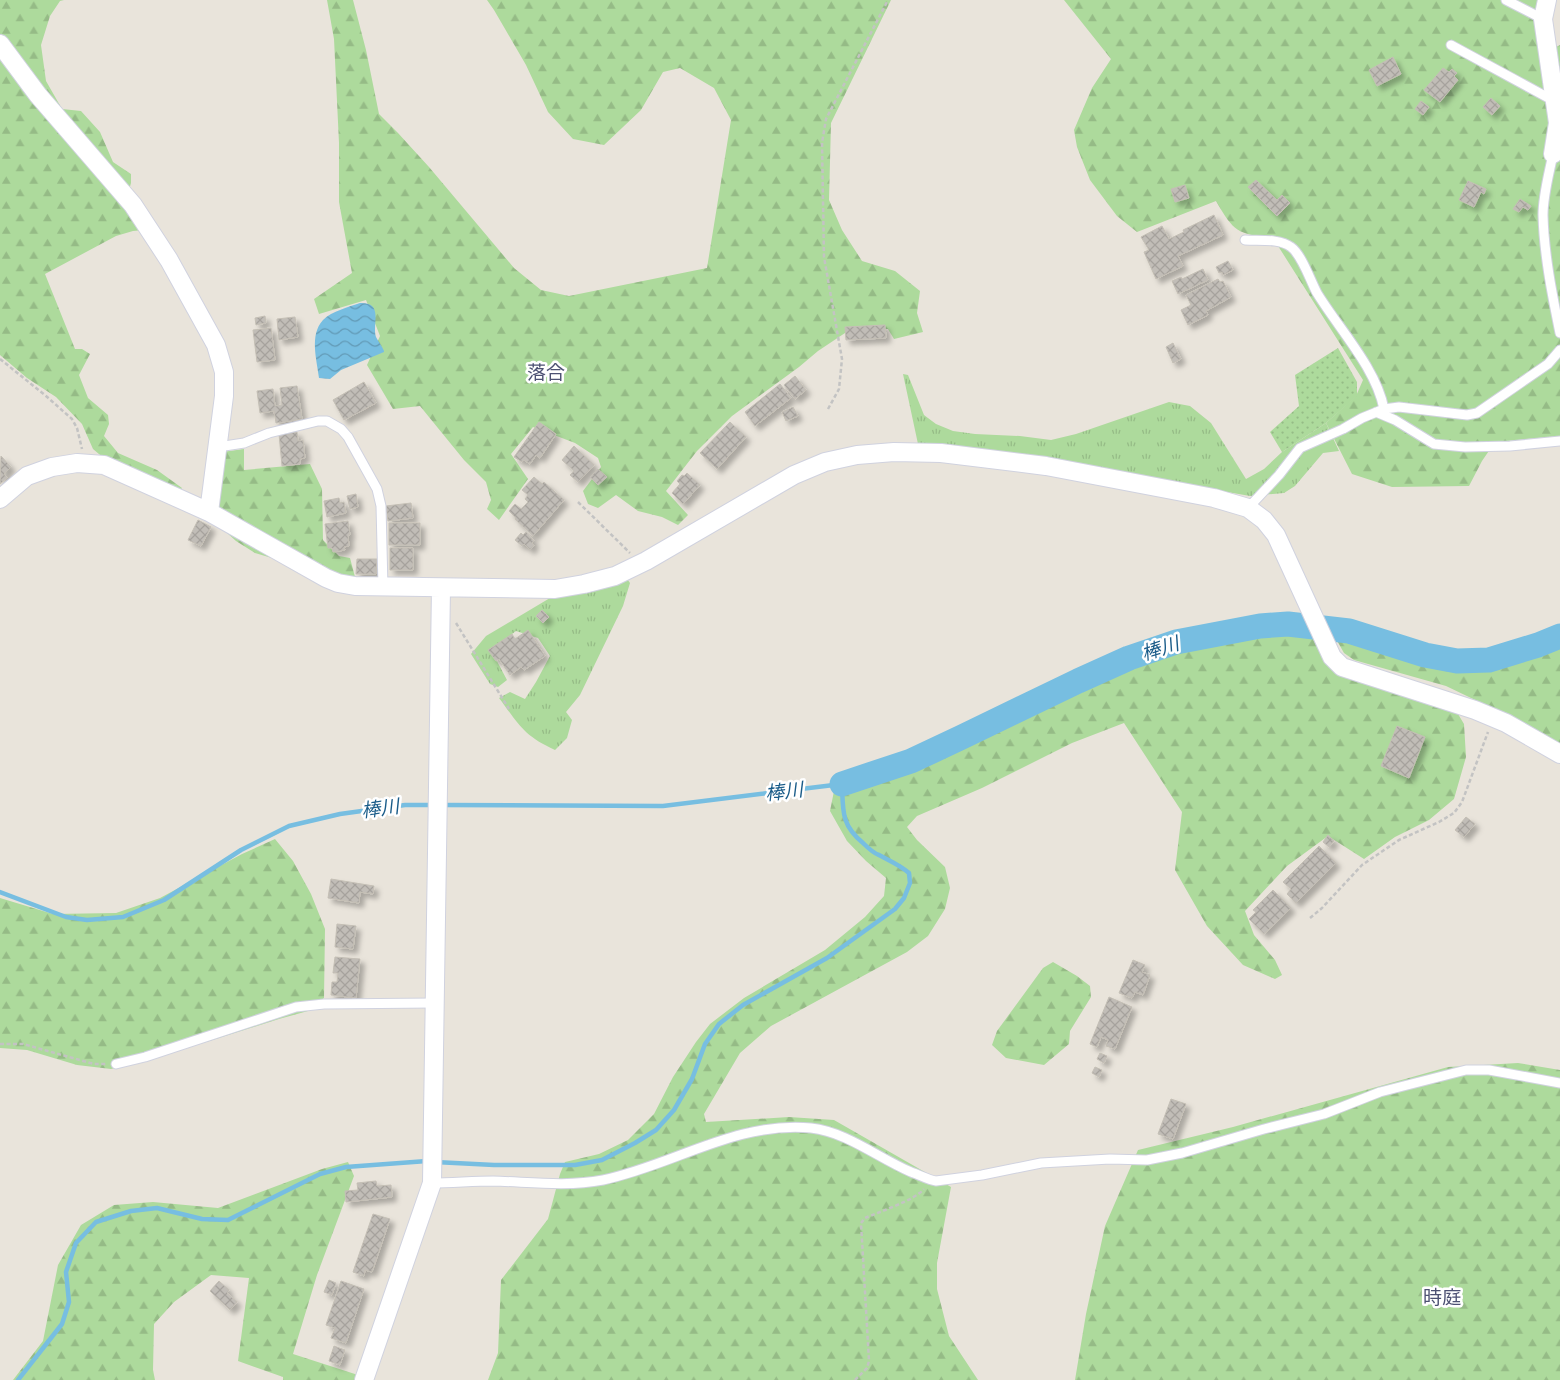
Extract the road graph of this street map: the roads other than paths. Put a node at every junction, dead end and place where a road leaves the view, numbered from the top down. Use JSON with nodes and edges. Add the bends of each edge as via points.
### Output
{"nodes":[{"id":1,"x":1506,"y":0,"type":"edge"},
{"id":2,"x":1547,"y":0,"type":"edge"},
{"id":3,"x":1543,"y":19,"type":"junction"},
{"id":4,"x":0,"y":44,"type":"edge"},
{"id":5,"x":1451,"y":45,"type":"dead end"},
{"id":6,"x":1556,"y":102,"type":"junction"},
{"id":7,"x":1552,"y":154,"type":"joint"},
{"id":8,"x":1246,"y":240,"type":"dead end"},
{"id":9,"x":1560,"y":333,"type":"edge"},
{"id":10,"x":1560,"y":350,"type":"edge"},
{"id":11,"x":1380,"y":410,"type":"junction"},
{"id":12,"x":1560,"y":441,"type":"edge"},
{"id":13,"x":218,"y":447,"type":"junction"},
{"id":14,"x":0,"y":500,"type":"edge"},
{"id":15,"x":1248,"y":508,"type":"junction"},
{"id":16,"x":209,"y":512,"type":"junction"},
{"id":17,"x":383,"y":587,"type":"junction"},
{"id":18,"x":440,"y":594,"type":"junction"},
{"id":19,"x":1560,"y":754,"type":"edge"},
{"id":20,"x":434,"y":1003,"type":"junction"},
{"id":21,"x":116,"y":1064,"type":"road end"},
{"id":22,"x":1560,"y":1083,"type":"edge"},
{"id":23,"x":432,"y":1183,"type":"junction"},
{"id":24,"x":364,"y":1380,"type":"edge"}],
"edges":[{"from":1,"to":3,"type":"lane"},
{"from":2,"to":3,"type":"street"},
{"from":3,"to":6,"type":"street"},
{"from":4,"to":13,"type":"street","via":[[38,95],[133,205],[169,260],[216,345],[224,372]]},
{"from":5,"to":6,"type":"lane"},
{"from":6,"to":7,"type":"street","via":[[1558,123]]},
{"from":7,"to":9,"type":"lane","via":[[1543,213],[1544,238]]},
{"from":8,"to":11,"type":"lane","via":[[1283,242],[1298,254],[1332,317],[1368,368],[1382,397]]},
{"from":10,"to":11,"type":"lane","via":[[1548,364],[1477,413],[1467,415],[1399,407]]},
{"from":11,"to":12,"type":"lane","via":[[1434,444],[1510,446]]},
{"from":11,"to":15,"type":"lane","via":[[1300,448],[1280,475]]},
{"from":13,"to":16,"type":"street"},
{"from":13,"to":17,"type":"lane","via":[[318,421],[327,421],[341,429],[377,490],[381,506]]},
{"from":14,"to":16,"type":"street","via":[[28,476],[52,467],[84,463],[104,465]]},
{"from":15,"to":18,"type":"street","via":[[1214,498],[1046,466],[941,453],[857,455],[825,462],[794,475],[615,576],[555,589]]},
{"from":15,"to":19,"type":"street","via":[[1276,535],[1332,657],[1342,667],[1475,710],[1506,723]]},
{"from":16,"to":17,"type":"street","via":[[338,584]]},
{"from":17,"to":18,"type":"street"},
{"from":18,"to":20,"type":"street"},
{"from":20,"to":21,"type":"lane","via":[[296,1007]]},
{"from":20,"to":23,"type":"street"},
{"from":22,"to":23,"type":"lane","via":[[1489,1070],[1466,1070],[1380,1092],[1324,1114],[1182,1153],[1147,1160],[1041,1163],[982,1175],[931,1180],[834,1133],[812,1128],[776,1128],[730,1137],[628,1174],[571,1185],[492,1181]]},
{"from":23,"to":24,"type":"street"}]}
